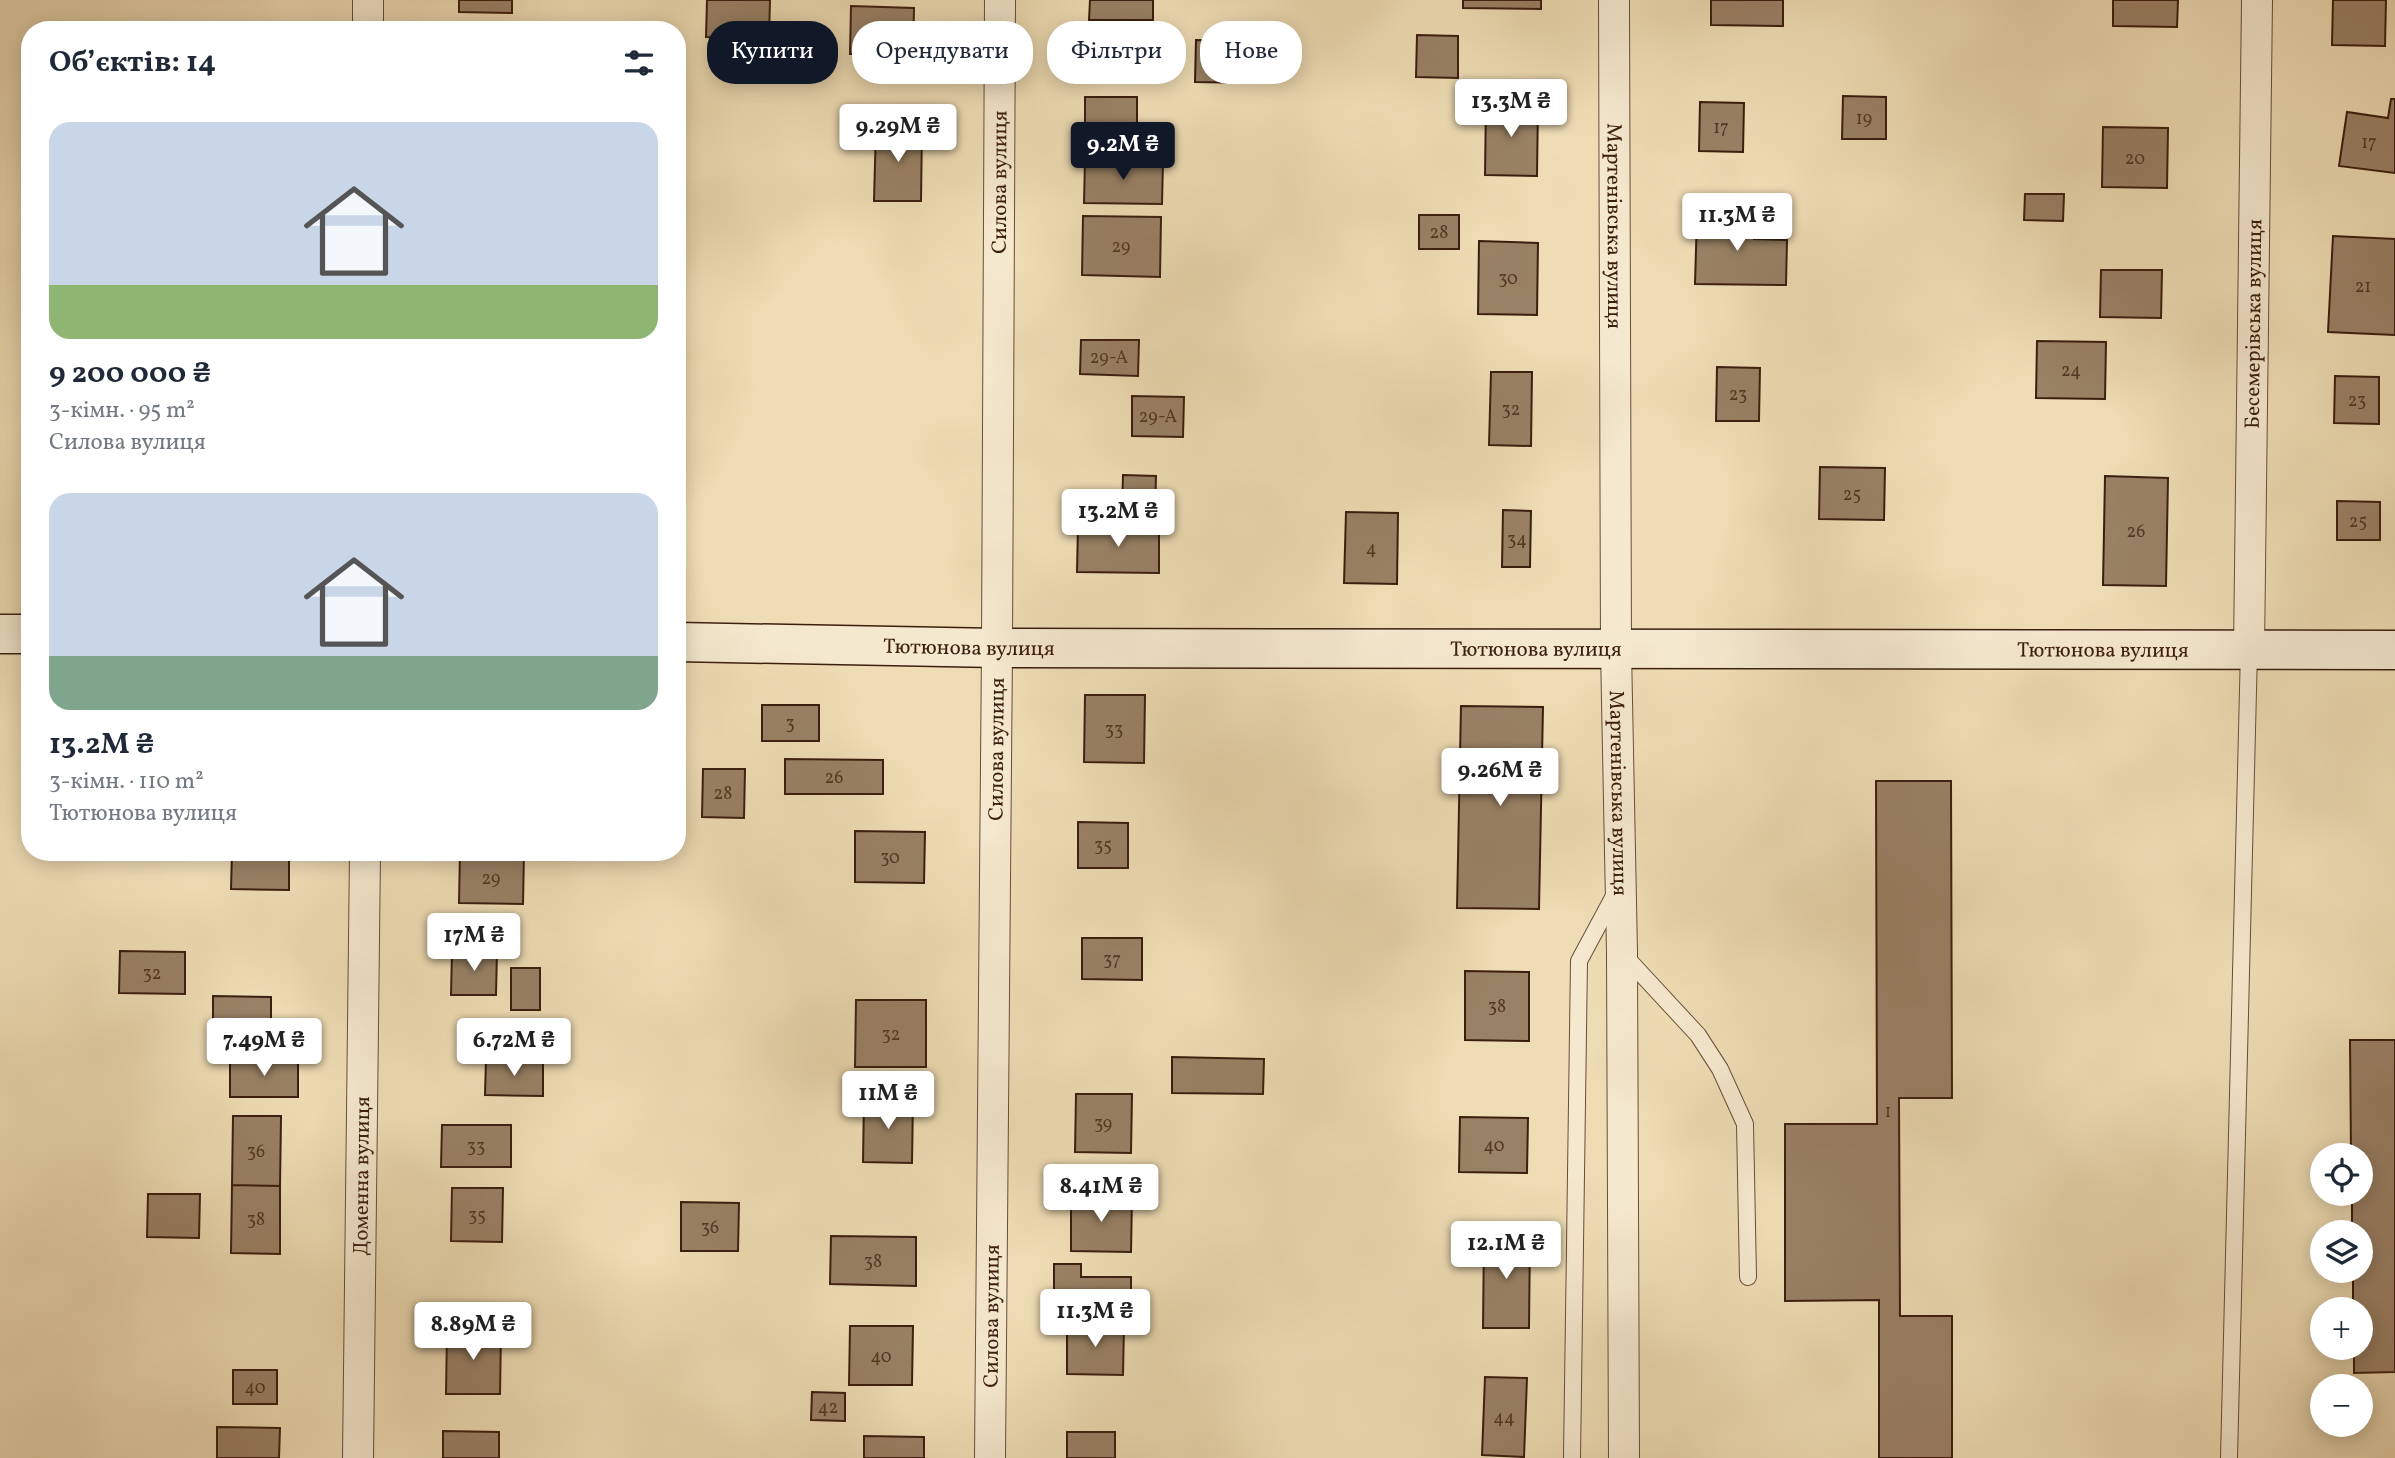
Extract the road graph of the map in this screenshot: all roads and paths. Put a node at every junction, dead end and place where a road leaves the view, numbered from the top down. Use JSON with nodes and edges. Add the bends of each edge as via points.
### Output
{"nodes":[{"id":1,"x":368,"y":0,"type":"edge"},
{"id":2,"x":1000,"y":0,"type":"edge"},
{"id":3,"x":1614,"y":0,"type":"edge"},
{"id":4,"x":2258,"y":0,"type":"edge"},
{"id":5,"x":368,"y":21,"type":"edge"},
{"id":6,"x":0,"y":634,"type":"edge"},
{"id":7,"x":21,"y":634,"type":"edge"},
{"id":8,"x":686,"y":642,"type":"edge"},
{"id":9,"x":998,"y":648,"type":"junction"},
{"id":10,"x":1616,"y":650,"type":"junction"},
{"id":11,"x":2249,"y":650,"type":"junction"},
{"id":12,"x":2395,"y":650,"type":"edge"},
{"id":13,"x":365,"y":861,"type":"edge"},
{"id":14,"x":1620,"y":886,"type":"junction"},
{"id":15,"x":1622,"y":952,"type":"junction"},
{"id":16,"x":1748,"y":1277,"type":"dead end"},
{"id":17,"x":358,"y":1458,"type":"edge"},
{"id":18,"x":990,"y":1458,"type":"edge"},
{"id":19,"x":1572,"y":1458,"type":"edge"},
{"id":20,"x":1624,"y":1458,"type":"edge"},
{"id":21,"x":2229,"y":1458,"type":"edge"}],
"edges":[{"from":1,"to":5,"type":"street"},
{"from":2,"to":9,"type":"street","name":"Силова вулиця"},
{"from":3,"to":10,"type":"street","name":"Мартенівська вулиця"},
{"from":4,"to":11,"type":"street","name":"Бесемерівська вулиця"},
{"from":6,"to":7,"type":"street"},
{"from":8,"to":9,"type":"street","name":"Тютюнова вулиця"},
{"from":9,"to":10,"type":"street","name":"Тютюнова вулиця"},
{"from":9,"to":18,"type":"street","name":"Силова вулиця"},
{"from":10,"to":11,"type":"street","name":"Тютюнова вулиця"},
{"from":10,"to":14,"type":"street","name":"Мартенівська вулиця"},
{"from":11,"to":12,"type":"street","name":"Тютюнова вулиця"},
{"from":11,"to":21,"type":"lane"},
{"from":13,"to":17,"type":"street","name":"Доменна вулиця"},
{"from":14,"to":15,"type":"street","name":"Мартенівська вулиця"},
{"from":14,"to":19,"type":"lane","via":[[1580,961]]},
{"from":15,"to":16,"type":"lane","via":[[1698,1034],[1745,1124]]},
{"from":15,"to":20,"type":"street","name":"Мартенівська вулиця"}]}
